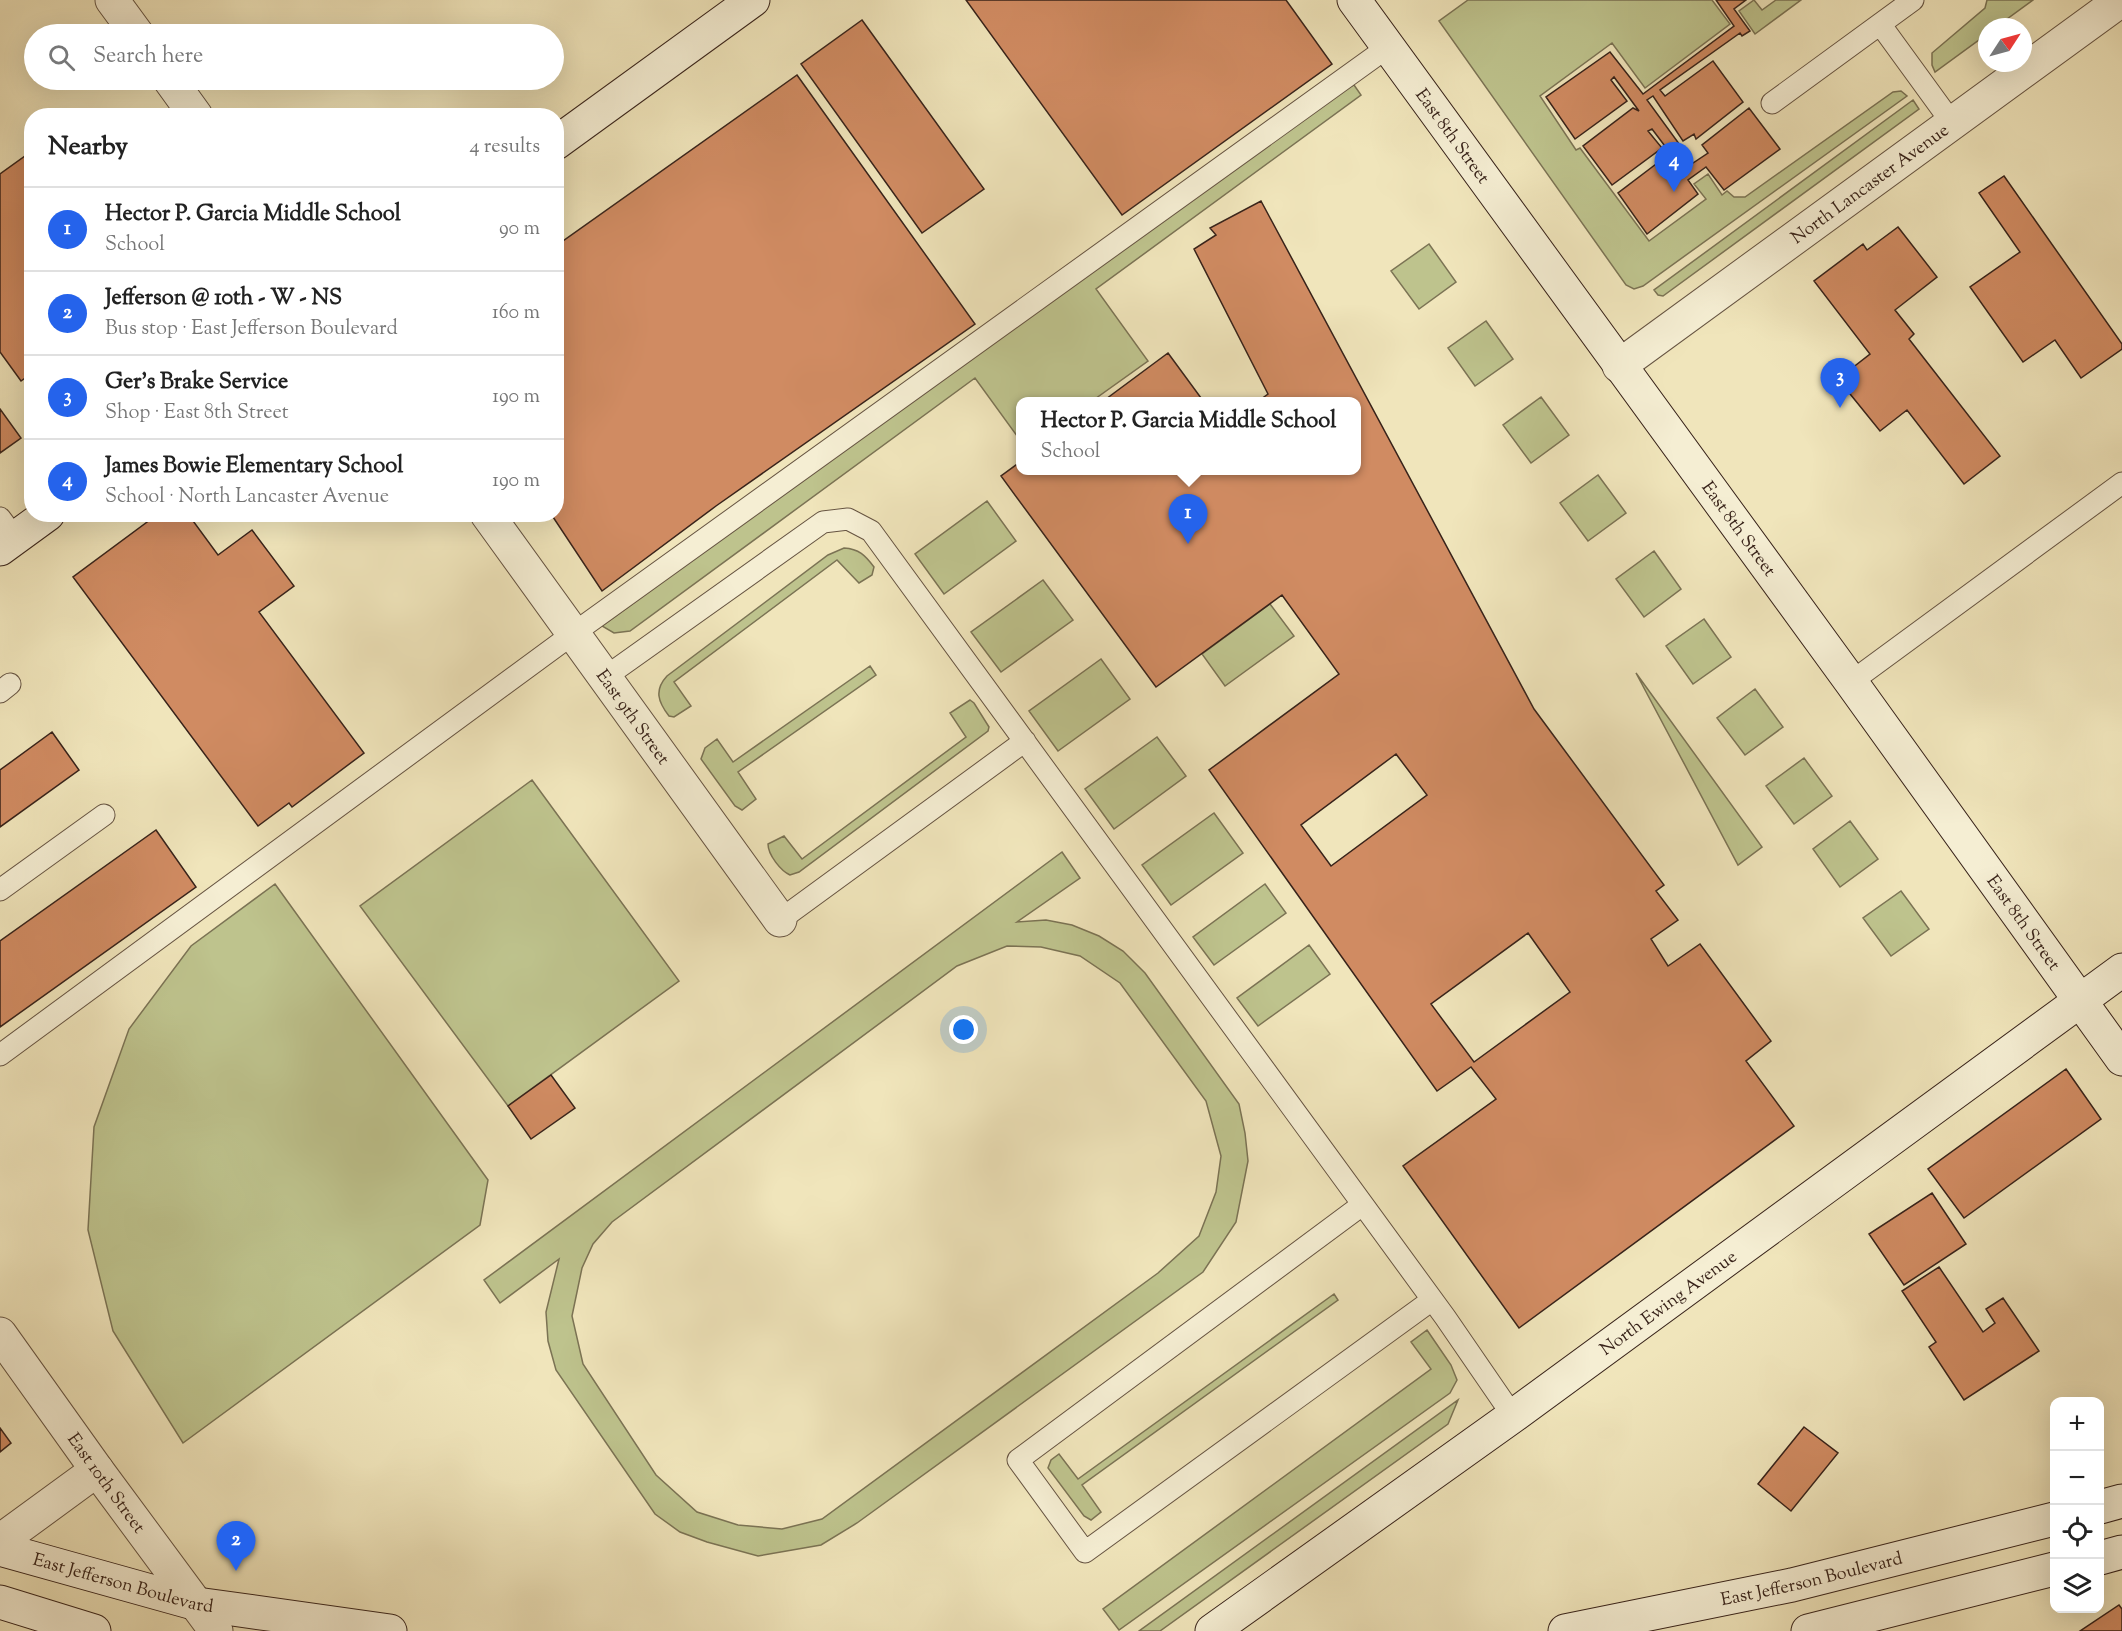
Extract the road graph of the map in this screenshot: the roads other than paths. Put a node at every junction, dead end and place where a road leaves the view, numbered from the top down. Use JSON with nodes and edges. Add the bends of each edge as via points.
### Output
{"nodes":[{"id":1,"x":112,"y":0,"type":"edge"},
{"id":2,"x":753,"y":0,"type":"edge"},
{"id":3,"x":1354,"y":0,"type":"edge"},
{"id":4,"x":1913,"y":0,"type":"edge"},
{"id":5,"x":2121,"y":0,"type":"edge"},
{"id":6,"x":130,"y":24,"type":"edge"},
{"id":7,"x":1880,"y":24,"type":"junction"},
{"id":8,"x":1388,"y":47,"type":"junction"},
{"id":9,"x":177,"y":90,"type":"edge"},
{"id":10,"x":1772,"y":103,"type":"dead end"},
{"id":11,"x":190,"y":108,"type":"edge"},
{"id":12,"x":1952,"y":123,"type":"junction"},
{"id":13,"x":564,"y":137,"type":"edge"},
{"id":14,"x":1619,"y":366,"type":"junction"},
{"id":15,"x":2122,"y":483,"type":"edge"},
{"id":16,"x":32,"y":522,"type":"edge"},
{"id":17,"x":493,"y":522,"type":"edge"},
{"id":18,"x":5,"y":535,"type":"edge"},
{"id":19,"x":574,"y":633,"type":"junction"},
{"id":20,"x":604,"y":678,"type":"junction"},
{"id":21,"x":1851,"y":682,"type":"junction"},
{"id":22,"x":1026,"y":741,"type":"junction"},
{"id":23,"x":104,"y":815,"type":"dead end"},
{"id":24,"x":0,"y":890,"type":"edge"},
{"id":25,"x":780,"y":920,"type":"joint"},
{"id":26,"x":2122,"y":970,"type":"edge"},
{"id":27,"x":2081,"y":1001,"type":"junction"},
{"id":28,"x":0,"y":1055,"type":"edge"},
{"id":29,"x":2122,"y":1059,"type":"edge"},
{"id":30,"x":1362,"y":1205,"type":"junction"},
{"id":31,"x":1432,"y":1300,"type":"junction"},
{"id":32,"x":0,"y":1334,"type":"edge"},
{"id":33,"x":1513,"y":1416,"type":"junction"},
{"id":34,"x":97,"y":1470,"type":"junction"},
{"id":35,"x":2122,"y":1501,"type":"edge"},
{"id":36,"x":2104,"y":1506,"type":"edge"},
{"id":37,"x":2050,"y":1520,"type":"edge"},
{"id":38,"x":0,"y":1541,"type":"edge"},
{"id":39,"x":0,"y":1549,"type":"edge"},
{"id":40,"x":2122,"y":1552,"type":"edge"},
{"id":41,"x":2104,"y":1557,"type":"edge"},
{"id":42,"x":1883,"y":1563,"type":"junction"},
{"id":43,"x":2050,"y":1570,"type":"edge"},
{"id":44,"x":0,"y":1602,"type":"edge"},
{"id":45,"x":197,"y":1604,"type":"junction"},
{"id":46,"x":1895,"y":1609,"type":"junction"},
{"id":47,"x":94,"y":1631,"type":"edge"},
{"id":48,"x":216,"y":1631,"type":"edge"},
{"id":49,"x":390,"y":1631,"type":"edge"},
{"id":50,"x":1212,"y":1631,"type":"edge"},
{"id":51,"x":1565,"y":1631,"type":"edge"},
{"id":52,"x":1808,"y":1631,"type":"edge"}],
"edges":[{"from":1,"to":6,"type":"street"},
{"from":2,"to":13,"type":"street"},
{"from":3,"to":8,"type":"street","name":"East 8th Street"},
{"from":4,"to":7,"type":"lane"},
{"from":5,"to":12,"type":"street","name":"North Lancaster Avenue"},
{"from":7,"to":10,"type":"lane"},
{"from":7,"to":12,"type":"lane"},
{"from":8,"to":14,"type":"street","name":"East 8th Street"},
{"from":8,"to":19,"type":"lane"},
{"from":9,"to":11,"type":"street"},
{"from":12,"to":14,"type":"street","name":"North Lancaster Avenue"},
{"from":14,"to":21,"type":"street","name":"East 8th Street"},
{"from":15,"to":21,"type":"lane"},
{"from":16,"to":18,"type":"street"},
{"from":17,"to":19,"type":"street","name":"East 9th Street"},
{"from":19,"to":20,"type":"street","name":"East 9th Street"},
{"from":19,"to":28,"type":"lane"},
{"from":20,"to":22,"type":"lane","via":[[823,522],[848,519],[871,531]]},
{"from":20,"to":25,"type":"street","name":"East 9th Street"},
{"from":21,"to":27,"type":"street","name":"East 8th Street"},
{"from":22,"to":25,"type":"lane"},
{"from":22,"to":30,"type":"lane"},
{"from":23,"to":24,"type":"lane"},
{"from":26,"to":27,"type":"street","name":"North Ewing Avenue"},
{"from":27,"to":29,"type":"street","name":"East 8th Street"},
{"from":27,"to":33,"type":"street","name":"North Ewing Avenue"},
{"from":30,"to":31,"type":"lane"},
{"from":30,"to":31,"type":"lane","via":[[1018,1460],[1078,1543],[1085,1552]]},
{"from":31,"to":33,"type":"lane"},
{"from":32,"to":34,"type":"street","name":"East 10th Street"},
{"from":33,"to":50,"type":"street","name":"North Ewing Avenue"},
{"from":34,"to":38,"type":"street"},
{"from":34,"to":45,"type":"street","name":"East 10th Street"},
{"from":35,"to":36,"type":"street"},
{"from":37,"to":42,"type":"street","name":"East Jefferson Boulevard"},
{"from":39,"to":45,"type":"street","name":"East Jefferson Boulevard"},
{"from":40,"to":41,"type":"street"},
{"from":42,"to":46,"type":"street"},
{"from":42,"to":51,"type":"street","name":"East Jefferson Boulevard"},
{"from":43,"to":46,"type":"street"},
{"from":44,"to":47,"type":"street"},
{"from":45,"to":48,"type":"street","name":"East 10th Street"},
{"from":45,"to":49,"type":"street","name":"East Jefferson Boulevard"},
{"from":46,"to":52,"type":"street"}]}
